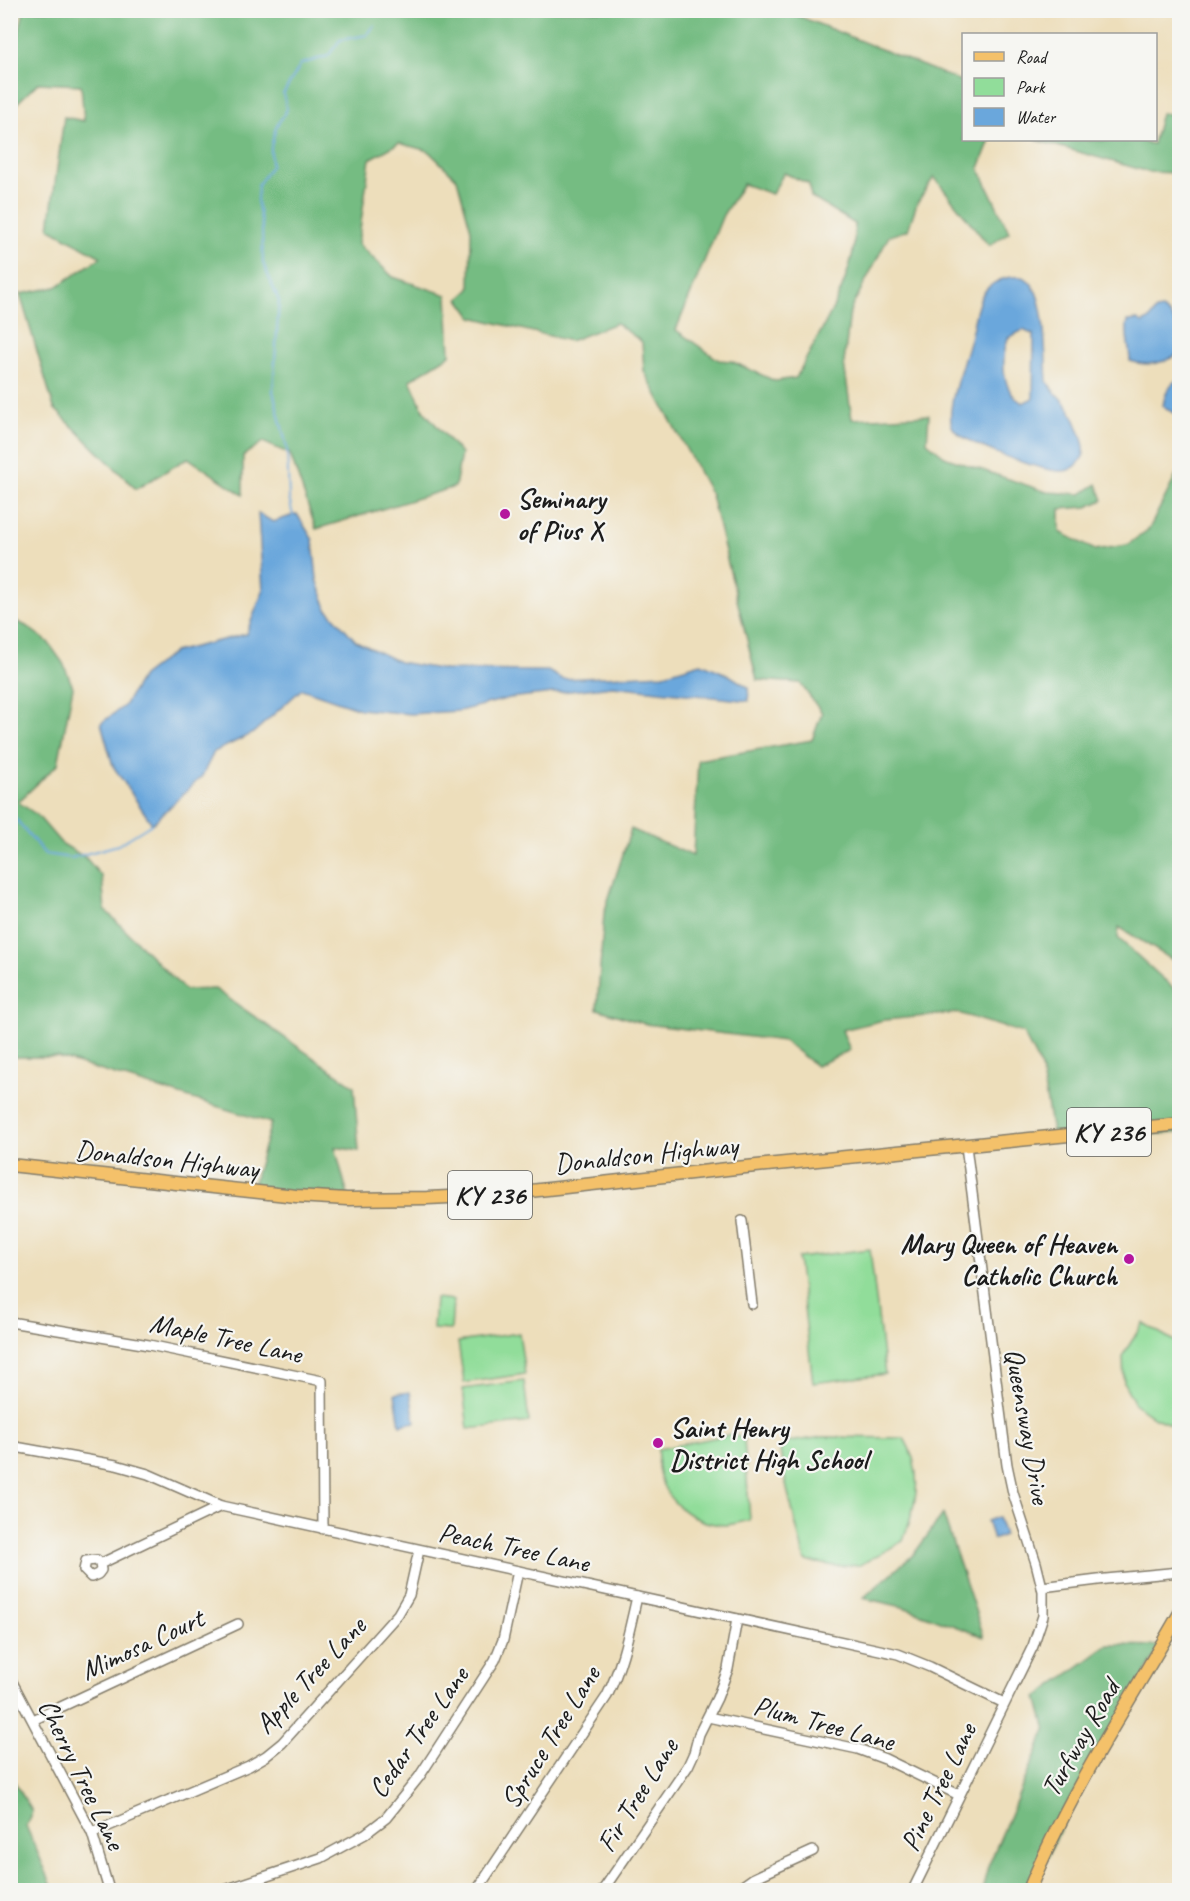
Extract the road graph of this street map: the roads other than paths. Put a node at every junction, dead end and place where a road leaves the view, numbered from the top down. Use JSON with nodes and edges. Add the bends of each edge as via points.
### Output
{"nodes":[{"id":1,"x":1179,"y":1125,"type":"edge"},
{"id":2,"x":966,"y":1146,"type":"junction"},
{"id":3,"x":10,"y":1165,"type":"edge"},
{"id":4,"x":742,"y":1221,"type":"dead end"},
{"id":5,"x":752,"y":1304,"type":"dead end"},
{"id":6,"x":10,"y":1322,"type":"edge"},
{"id":7,"x":10,"y":1446,"type":"edge"},
{"id":8,"x":221,"y":1506,"type":"junction"},
{"id":9,"x":322,"y":1529,"type":"junction"},
{"id":10,"x":419,"y":1550,"type":"junction"},
{"id":11,"x":100,"y":1564,"type":"dead end"},
{"id":12,"x":518,"y":1571,"type":"junction"},
{"id":13,"x":1179,"y":1572,"type":"edge"},
{"id":14,"x":1042,"y":1587,"type":"junction"},
{"id":15,"x":637,"y":1597,"type":"junction"},
{"id":16,"x":1179,"y":1613,"type":"edge"},
{"id":17,"x":737,"y":1619,"type":"junction"},
{"id":18,"x":238,"y":1624,"type":"dead end"},
{"id":19,"x":10,"y":1678,"type":"edge"},
{"id":20,"x":1004,"y":1703,"type":"junction"},
{"id":21,"x":708,"y":1716,"type":"junction"},
{"id":22,"x":33,"y":1720,"type":"junction"},
{"id":23,"x":959,"y":1795,"type":"junction"},
{"id":24,"x":92,"y":1833,"type":"junction"},
{"id":25,"x":813,"y":1851,"type":"dead end"},
{"id":26,"x":109,"y":1890,"type":"edge"},
{"id":27,"x":225,"y":1890,"type":"edge"},
{"id":28,"x":477,"y":1890,"type":"edge"},
{"id":29,"x":603,"y":1890,"type":"edge"},
{"id":30,"x":736,"y":1890,"type":"edge"},
{"id":31,"x":913,"y":1890,"type":"edge"},
{"id":32,"x":1029,"y":1890,"type":"edge"}],
"edges":[{"from":1,"to":2,"type":"main road","name":"Donaldson Highway","number":"KY 236"},
{"from":2,"to":3,"type":"main road","name":"Donaldson Highway","number":"KY 236","via":[[494,1195],[393,1199],[296,1196]]},
{"from":2,"to":14,"type":"street","name":"Queensway Drive","via":[[1007,1465]]},
{"from":4,"to":5,"type":"street"},
{"from":6,"to":9,"type":"street","name":"Maple Tree Lane","via":[[149,1345],[322,1381]]},
{"from":7,"to":8,"type":"street","name":"Peach Tree Lane","via":[[148,1474]]},
{"from":8,"to":9,"type":"street","name":"Peach Tree Lane"},
{"from":8,"to":11,"type":"street"},
{"from":9,"to":10,"type":"street","name":"Peach Tree Lane"},
{"from":10,"to":12,"type":"street","name":"Peach Tree Lane"},
{"from":10,"to":24,"type":"street","name":"Apple Tree Lane","via":[[409,1595],[398,1614],[282,1743],[249,1766]]},
{"from":12,"to":15,"type":"street","name":"Peach Tree Lane"},
{"from":12,"to":27,"type":"street","name":"Cedar Tree Lane","via":[[495,1660],[419,1777],[386,1818],[366,1834],[321,1858]]},
{"from":13,"to":14,"type":"street"},
{"from":14,"to":20,"type":"street","name":"Queensway Drive","via":[[1044,1604],[1033,1646]]},
{"from":15,"to":17,"type":"street","name":"Peach Tree Lane"},
{"from":15,"to":28,"type":"street","name":"Spruce Tree Lane","via":[[625,1652],[607,1696]]},
{"from":16,"to":32,"type":"main road","name":"Turfway Road","via":[[1082,1781]]},
{"from":17,"to":20,"type":"street","name":"Peach Tree Lane","via":[[898,1654]]},
{"from":17,"to":21,"type":"street","name":"Fir Tree Lane","via":[[728,1670]]},
{"from":18,"to":22,"type":"street","name":"Mimosa Court"},
{"from":19,"to":22,"type":"street","name":"Cherry Tree Lane"},
{"from":20,"to":23,"type":"street","name":"Pine Tree Lane"},
{"from":21,"to":23,"type":"street","name":"Plum Tree Lane","via":[[858,1749]]},
{"from":21,"to":29,"type":"street","name":"Fir Tree Lane","via":[[688,1766]]},
{"from":22,"to":24,"type":"street","name":"Cherry Tree Lane"},
{"from":23,"to":31,"type":"street","name":"Pine Tree Lane"},
{"from":24,"to":26,"type":"street","name":"Cherry Tree Lane"},
{"from":25,"to":30,"type":"street"}]}
